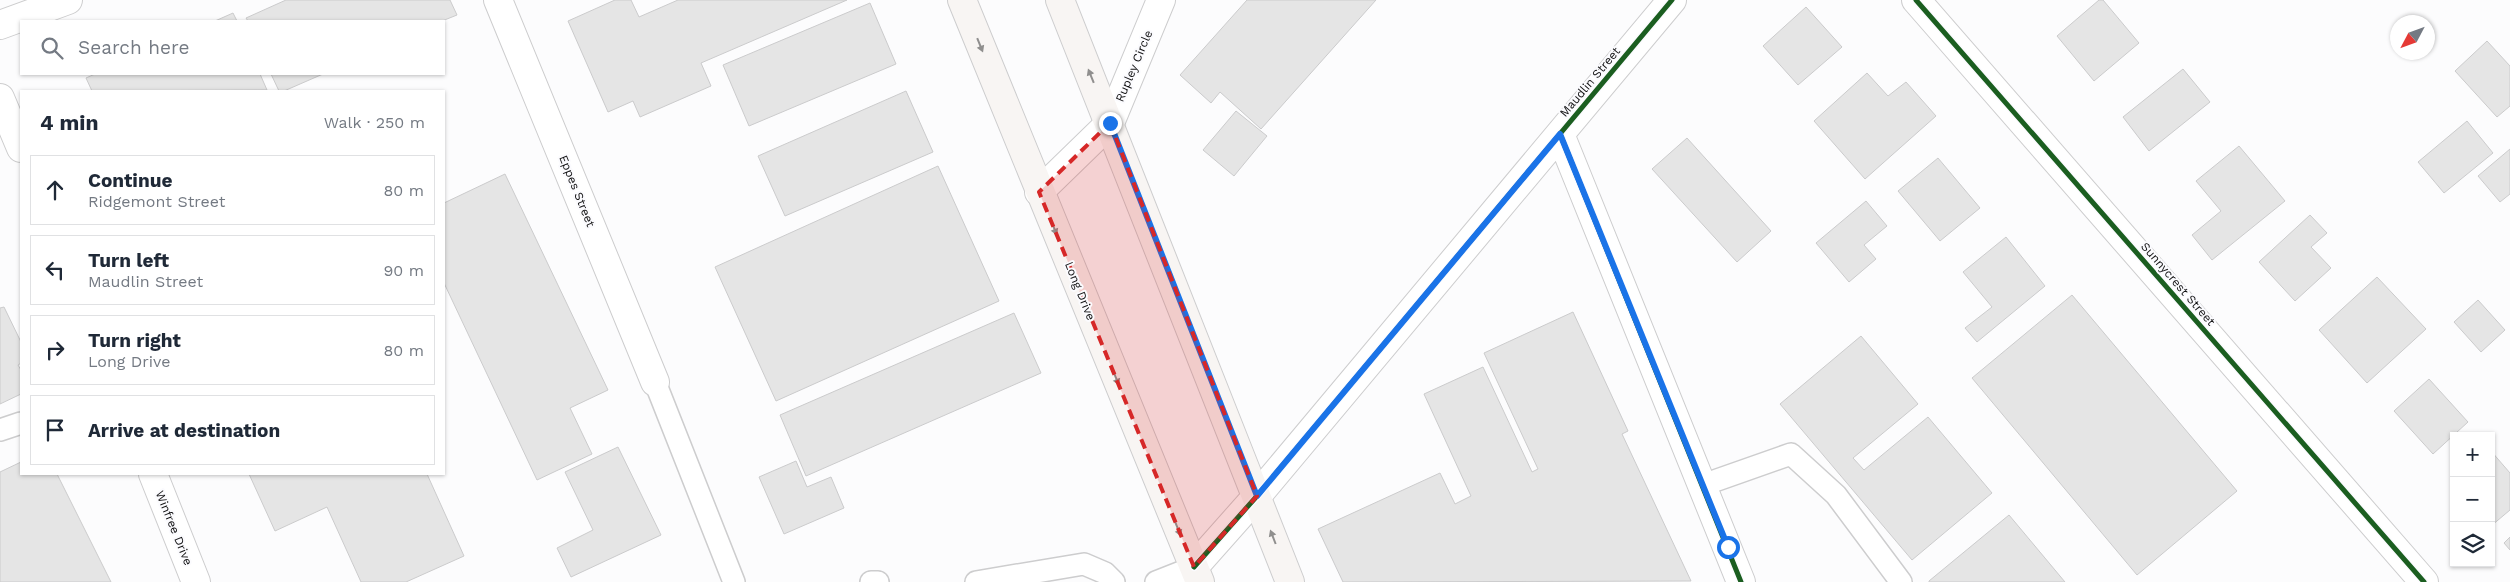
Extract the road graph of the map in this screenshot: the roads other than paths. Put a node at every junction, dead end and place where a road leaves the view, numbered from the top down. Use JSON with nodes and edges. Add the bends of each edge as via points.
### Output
{"nodes":[{"id":1,"x":68,"y":0,"type":"edge"},
{"id":2,"x":498,"y":0,"type":"edge"},
{"id":3,"x":962,"y":0,"type":"edge"},
{"id":4,"x":1060,"y":0,"type":"edge"},
{"id":5,"x":1161,"y":0,"type":"edge"},
{"id":6,"x":1672,"y":0,"type":"edge"},
{"id":7,"x":1916,"y":0,"type":"edge"},
{"id":8,"x":0,"y":25,"type":"edge"},
{"id":9,"x":0,"y":98,"type":"edge"},
{"id":10,"x":1110,"y":123,"type":"junction"},
{"id":11,"x":1560,"y":134,"type":"junction"},
{"id":12,"x":20,"y":146,"type":"edge"},
{"id":13,"x":1039,"y":192,"type":"junction"},
{"id":14,"x":655,"y":382,"type":"joint"},
{"id":15,"x":20,"y":422,"type":"edge"},
{"id":16,"x":0,"y":430,"type":"edge"},
{"id":17,"x":152,"y":475,"type":"edge"},
{"id":18,"x":1703,"y":485,"type":"junction"},
{"id":19,"x":1257,"y":496,"type":"junction"},
{"id":20,"x":1728,"y":547,"type":"junction"},
{"id":21,"x":1197,"y":575,"type":"edge"},
{"id":22,"x":196,"y":582,"type":"edge"},
{"id":23,"x":734,"y":582,"type":"edge"},
{"id":24,"x":871,"y":582,"type":"edge"},
{"id":25,"x":878,"y":582,"type":"edge"},
{"id":26,"x":976,"y":582,"type":"edge"},
{"id":27,"x":1114,"y":582,"type":"edge"},
{"id":28,"x":1156,"y":582,"type":"edge"},
{"id":29,"x":1290,"y":582,"type":"edge"},
{"id":30,"x":1742,"y":582,"type":"edge"},
{"id":31,"x":1759,"y":582,"type":"edge"},
{"id":32,"x":1901,"y":582,"type":"edge"},
{"id":33,"x":2424,"y":582,"type":"edge"}],
"edges":[{"from":1,"to":8,"type":"street"},
{"from":2,"to":14,"type":"street","name":"Eppes Street"},
{"from":3,"to":13,"type":"main road","name":"Long Drive","one_way":true},
{"from":10,"to":4,"type":"main road","one_way":true},
{"from":5,"to":10,"type":"street","name":"Rupley Circle"},
{"from":6,"to":11,"type":"street","name":"Maudlin Street"},
{"from":7,"to":33,"type":"street","name":"Sunnycrest Street"},
{"from":9,"to":12,"type":"street"},
{"from":10,"to":13,"type":"street","name":"Rupley Circle"},
{"from":10,"to":19,"type":"main road"},
{"from":11,"to":18,"type":"street"},
{"from":11,"to":19,"type":"street","name":"Maudlin Street"},
{"from":13,"to":21,"type":"main road","name":"Long Drive","one_way":true},
{"from":14,"to":23,"type":"lane"},
{"from":15,"to":16,"type":"lane"},
{"from":17,"to":22,"type":"street","name":"Winfree Drive"},
{"from":18,"to":20,"type":"street"},
{"from":18,"to":32,"type":"lane","via":[[1791,454],[1836,495]]},
{"from":19,"to":21,"type":"street","name":"Maudlin Street"},
{"from":29,"to":19,"type":"main road","one_way":true},
{"from":20,"to":30,"type":"street"},
{"from":20,"to":31,"type":"street"},
{"from":21,"to":28,"type":"lane"},
{"from":24,"to":25,"type":"lane"},
{"from":26,"to":27,"type":"lane","via":[[1084,564],[1105,573]]}]}
